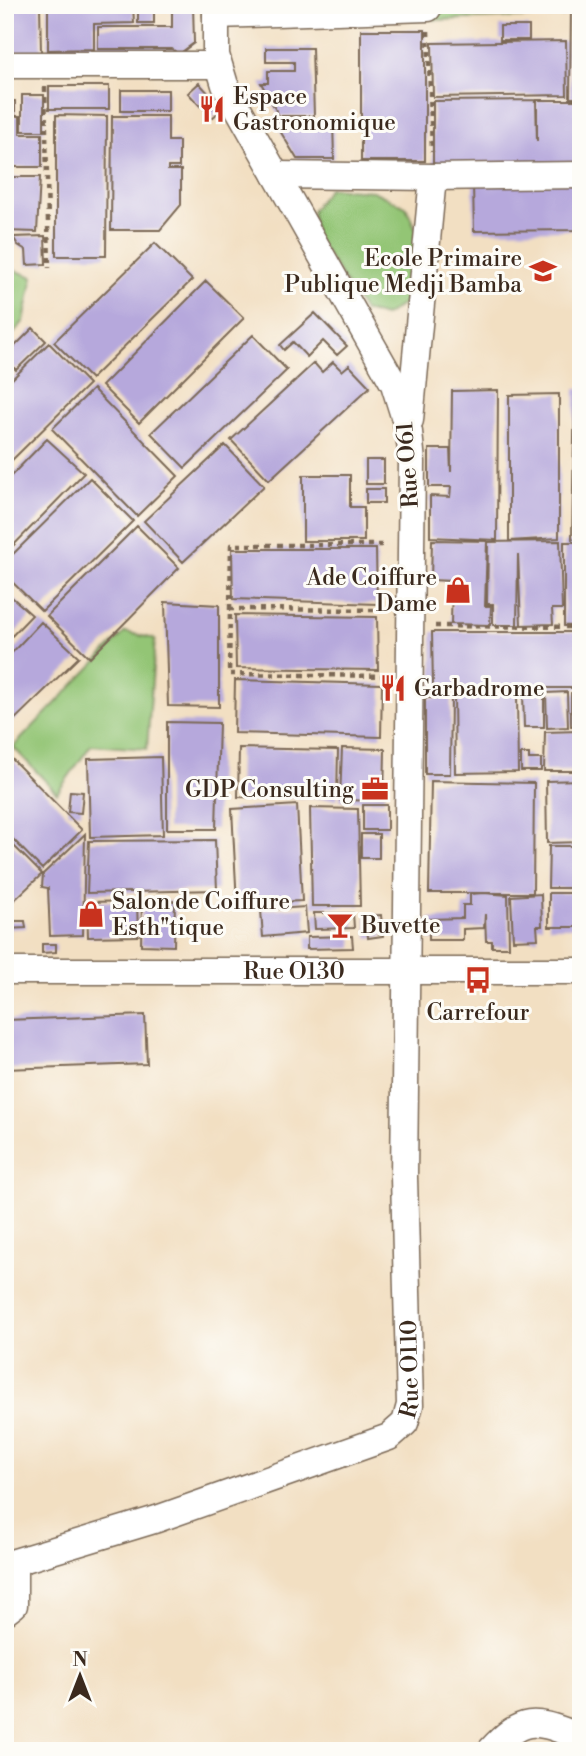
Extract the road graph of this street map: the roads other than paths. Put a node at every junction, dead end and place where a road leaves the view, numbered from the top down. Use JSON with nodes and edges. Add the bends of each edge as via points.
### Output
{"nodes":[{"id":1,"x":428,"y":8,"type":"road end"},
{"id":2,"x":216,"y":10,"type":"edge"},
{"id":3,"x":5,"y":65,"type":"edge"},
{"id":4,"x":218,"y":65,"type":"junction"},
{"id":5,"x":276,"y":175,"type":"junction"},
{"id":6,"x":581,"y":175,"type":"edge"},
{"id":7,"x":433,"y":177,"type":"junction"},
{"id":8,"x":409,"y":432,"type":"junction"},
{"id":9,"x":5,"y":971,"type":"edge"},
{"id":10,"x":581,"y":971,"type":"edge"},
{"id":11,"x":407,"y":972,"type":"junction"},
{"id":12,"x":10,"y":1564,"type":"edge"},
{"id":13,"x":5,"y":1612,"type":"edge"},
{"id":14,"x":581,"y":1737,"type":"edge"},
{"id":15,"x":490,"y":1751,"type":"edge"}],
"edges":[{"from":1,"to":2,"type":"street"},
{"from":2,"to":4,"type":"street","name":"Rue O61"},
{"from":3,"to":4,"type":"street"},
{"from":4,"to":5,"type":"street","name":"Rue O61"},
{"from":5,"to":7,"type":"street"},
{"from":5,"to":8,"type":"street","name":"Rue O61","via":[[394,384]]},
{"from":6,"to":7,"type":"street"},
{"from":7,"to":8,"type":"street"},
{"from":8,"to":11,"type":"street","name":"Rue O61"},
{"from":9,"to":11,"type":"street","name":"Rue O130"},
{"from":10,"to":11,"type":"street","name":"Rue O130"},
{"from":11,"to":12,"type":"street","name":"Rue O110","via":[[404,1177],[410,1405],[405,1423],[389,1437],[351,1451],[158,1519]]},
{"from":12,"to":13,"type":"street","via":[[14,1605]]},
{"from":14,"to":15,"type":"street","via":[[540,1722],[524,1724],[507,1732]]}]}
